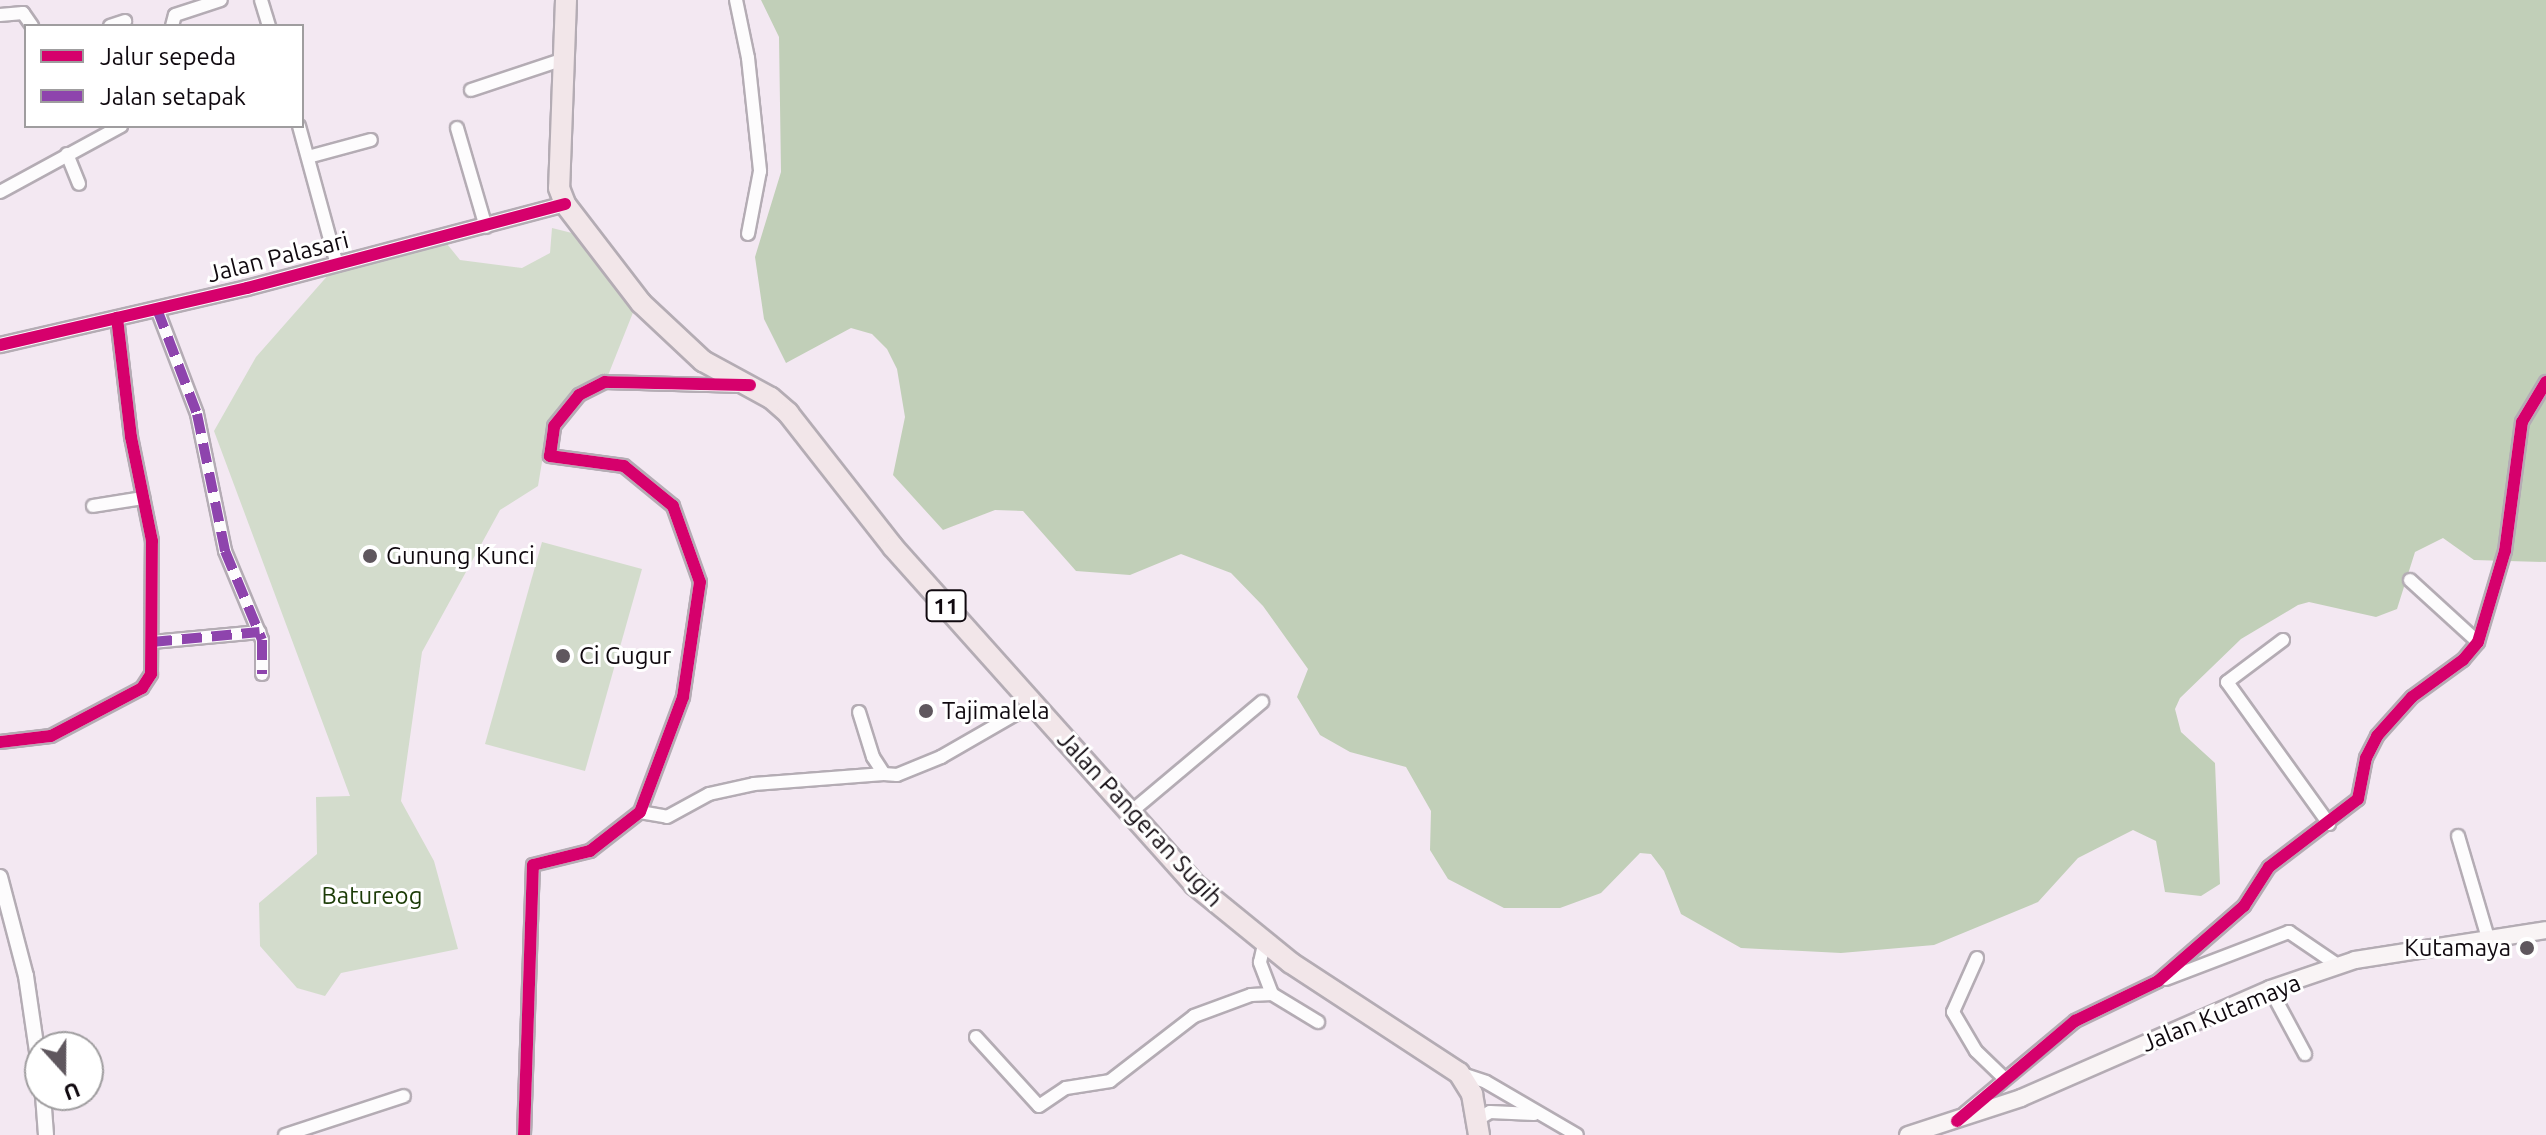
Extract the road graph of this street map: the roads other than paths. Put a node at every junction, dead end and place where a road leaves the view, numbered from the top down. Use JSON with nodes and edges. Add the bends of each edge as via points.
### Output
{"nodes":[{"id":1,"x":221,"y":0,"type":"edge"},
{"id":2,"x":261,"y":0,"type":"edge"},
{"id":3,"x":566,"y":0,"type":"edge"},
{"id":4,"x":736,"y":0,"type":"edge"},
{"id":5,"x":0,"y":15,"type":"edge"},
{"id":6,"x":125,"y":21,"type":"dead end"},
{"id":7,"x":31,"y":24,"type":"edge"},
{"id":8,"x":116,"y":24,"type":"edge"},
{"id":9,"x":173,"y":24,"type":"edge"},
{"id":10,"x":268,"y":24,"type":"edge"},
{"id":11,"x":564,"y":59,"type":"junction"},
{"id":12,"x":471,"y":90,"type":"dead end"},
{"id":13,"x":117,"y":128,"type":"edge"},
{"id":14,"x":300,"y":128,"type":"edge"},
{"id":15,"x":457,"y":128,"type":"dead end"},
{"id":16,"x":371,"y":140,"type":"dead end"},
{"id":17,"x":67,"y":154,"type":"junction"},
{"id":18,"x":308,"y":157,"type":"junction"},
{"id":19,"x":79,"y":184,"type":"dead end"},
{"id":20,"x":0,"y":192,"type":"edge"},
{"id":21,"x":565,"y":204,"type":"junction"},
{"id":22,"x":486,"y":227,"type":"junction"},
{"id":23,"x":748,"y":234,"type":"dead end"},
{"id":24,"x":337,"y":265,"type":"junction"},
{"id":25,"x":157,"y":309,"type":"junction"},
{"id":26,"x":117,"y":318,"type":"junction"},
{"id":27,"x":0,"y":345,"type":"edge"},
{"id":28,"x":2546,"y":382,"type":"edge"},
{"id":29,"x":750,"y":385,"type":"junction"},
{"id":30,"x":143,"y":498,"type":"junction"},
{"id":31,"x":93,"y":506,"type":"dead end"},
{"id":32,"x":2410,"y":580,"type":"dead end"},
{"id":33,"x":260,"y":632,"type":"junction"},
{"id":34,"x":2283,"y":640,"type":"dead end"},
{"id":35,"x":152,"y":642,"type":"junction"},
{"id":36,"x":2478,"y":642,"type":"junction"},
{"id":37,"x":262,"y":674,"type":"dead end"},
{"id":38,"x":1262,"y":702,"type":"dead end"},
{"id":39,"x":1033,"y":704,"type":"junction"},
{"id":40,"x":859,"y":712,"type":"dead end"},
{"id":41,"x":0,"y":742,"type":"edge"},
{"id":42,"x":884,"y":774,"type":"junction"},
{"id":43,"x":1132,"y":811,"type":"junction"},
{"id":44,"x":640,"y":812,"type":"junction"},
{"id":45,"x":2329,"y":824,"type":"junction"},
{"id":46,"x":2458,"y":836,"type":"dead end"},
{"id":47,"x":0,"y":877,"type":"edge"},
{"id":48,"x":4,"y":909,"type":"edge"},
{"id":49,"x":2546,"y":930,"type":"edge"},
{"id":50,"x":2488,"y":938,"type":"junction"},
{"id":51,"x":1264,"y":944,"type":"junction"},
{"id":52,"x":1977,"y":958,"type":"dead end"},
{"id":53,"x":2339,"y":966,"type":"junction"},
{"id":54,"x":2145,"y":989,"type":"junction"},
{"id":55,"x":2270,"y":989,"type":"junction"},
{"id":56,"x":1272,"y":994,"type":"junction"},
{"id":57,"x":1318,"y":1022,"type":"dead end"},
{"id":58,"x":34,"y":1031,"type":"edge"},
{"id":59,"x":976,"y":1037,"type":"dead end"},
{"id":60,"x":2305,"y":1054,"type":"dead end"},
{"id":61,"x":1459,"y":1073,"type":"junction"},
{"id":62,"x":2005,"y":1079,"type":"junction"},
{"id":63,"x":404,"y":1096,"type":"dead end"},
{"id":64,"x":44,"y":1111,"type":"edge"},
{"id":65,"x":1545,"y":1115,"type":"junction"},
{"id":66,"x":1957,"y":1121,"type":"junction"},
{"id":67,"x":1478,"y":1128,"type":"edge"},
{"id":68,"x":46,"y":1135,"type":"edge"},
{"id":69,"x":285,"y":1135,"type":"edge"},
{"id":70,"x":524,"y":1135,"type":"edge"},
{"id":71,"x":1577,"y":1135,"type":"edge"},
{"id":72,"x":1908,"y":1135,"type":"edge"}],
"edges":[{"from":1,"to":9,"type":"street","via":[[175,15]]},
{"from":2,"to":10,"type":"street"},
{"from":3,"to":11,"type":"highway","name":"Jalan Pangeran Sugih","number":"11"},
{"from":4,"to":23,"type":"street","via":[[760,171]]},
{"from":5,"to":7,"type":"street","via":[[23,13]]},
{"from":6,"to":8,"type":"street"},
{"from":11,"to":12,"type":"street"},
{"from":11,"to":21,"type":"highway","name":"Jalan Pangeran Sugih","number":"11","via":[[558,174]]},
{"from":13,"to":17,"type":"street"},
{"from":14,"to":18,"type":"street"},
{"from":15,"to":22,"type":"street"},
{"from":16,"to":18,"type":"street"},
{"from":17,"to":19,"type":"street"},
{"from":17,"to":20,"type":"street"},
{"from":18,"to":24,"type":"street"},
{"from":21,"to":22,"type":"street","name":"Jalan Palasari"},
{"from":21,"to":29,"type":"highway","name":"Jalan Pangeran Sugih","number":"11","via":[[668,331],[703,361]]},
{"from":22,"to":24,"type":"street","name":"Jalan Palasari"},
{"from":24,"to":25,"type":"street","name":"Jalan Palasari"},
{"from":25,"to":26,"type":"street","name":"Jalan Palasari"},
{"from":25,"to":33,"type":"street","via":[[197,414],[225,551]]},
{"from":26,"to":27,"type":"street","name":"Jalan Palasari"},
{"from":26,"to":30,"type":"street"},
{"from":28,"to":36,"type":"street","via":[[2522,422],[2505,551]]},
{"from":29,"to":39,"type":"highway","name":"Jalan Pangeran Sugih","number":"11","via":[[771,398],[814,442],[893,547]]},
{"from":29,"to":44,"type":"street","via":[[605,382],[589,387],[562,411],[547,451],[552,457],[624,466],[652,485],[673,506],[692,550],[700,582],[683,697]]},
{"from":30,"to":31,"type":"street"},
{"from":30,"to":35,"type":"street","via":[[152,541]]},
{"from":32,"to":36,"type":"street"},
{"from":33,"to":35,"type":"street"},
{"from":33,"to":37,"type":"street"},
{"from":34,"to":45,"type":"street","via":[[2227,682]]},
{"from":35,"to":41,"type":"street","via":[[151,674],[142,688],[51,736]]},
{"from":36,"to":45,"type":"street","via":[[2412,697],[2377,736],[2366,758],[2358,799]]},
{"from":38,"to":43,"type":"street"},
{"from":39,"to":42,"type":"street","via":[[923,766]]},
{"from":39,"to":43,"type":"highway","name":"Jalan Pangeran Sugih","number":"11"},
{"from":40,"to":42,"type":"street"},
{"from":42,"to":44,"type":"street","via":[[754,784],[709,794],[667,817]]},
{"from":43,"to":51,"type":"highway","name":"Jalan Pangeran Sugih","number":"11","via":[[1194,884]]},
{"from":44,"to":70,"type":"street","via":[[590,851],[533,865]]},
{"from":45,"to":54,"type":"street","via":[[2269,867],[2237,913]]},
{"from":46,"to":50,"type":"street"},
{"from":47,"to":48,"type":"street"},
{"from":48,"to":58,"type":"street","via":[[26,976]]},
{"from":49,"to":50,"type":"main road","name":"Jalan Kutamaya"},
{"from":50,"to":53,"type":"main road","name":"Jalan Kutamaya"},
{"from":51,"to":56,"type":"street","via":[[1260,962]]},
{"from":51,"to":61,"type":"highway","name":"Jalan Pangeran Sugih","number":"11"},
{"from":52,"to":62,"type":"street","via":[[1953,1012],[1976,1051]]},
{"from":53,"to":54,"type":"street","via":[[2289,932]]},
{"from":53,"to":55,"type":"main road","name":"Jalan Kutamaya"},
{"from":54,"to":62,"type":"street","via":[[2091,1010]]},
{"from":55,"to":60,"type":"street"},
{"from":55,"to":66,"type":"main road","name":"Jalan Kutamaya"},
{"from":56,"to":57,"type":"street"},
{"from":56,"to":59,"type":"street","via":[[1251,995],[1194,1016],[1110,1081],[1066,1088],[1039,1106]]},
{"from":61,"to":65,"type":"street"},
{"from":61,"to":67,"type":"highway","via":[[1472,1094]]},
{"from":62,"to":66,"type":"street"},
{"from":63,"to":69,"type":"street"},
{"from":64,"to":68,"type":"street"},
{"from":65,"to":67,"type":"street","via":[[1494,1112]]},
{"from":65,"to":71,"type":"street"},
{"from":66,"to":72,"type":"main road","name":"Jalan Kutamaya"}]}
